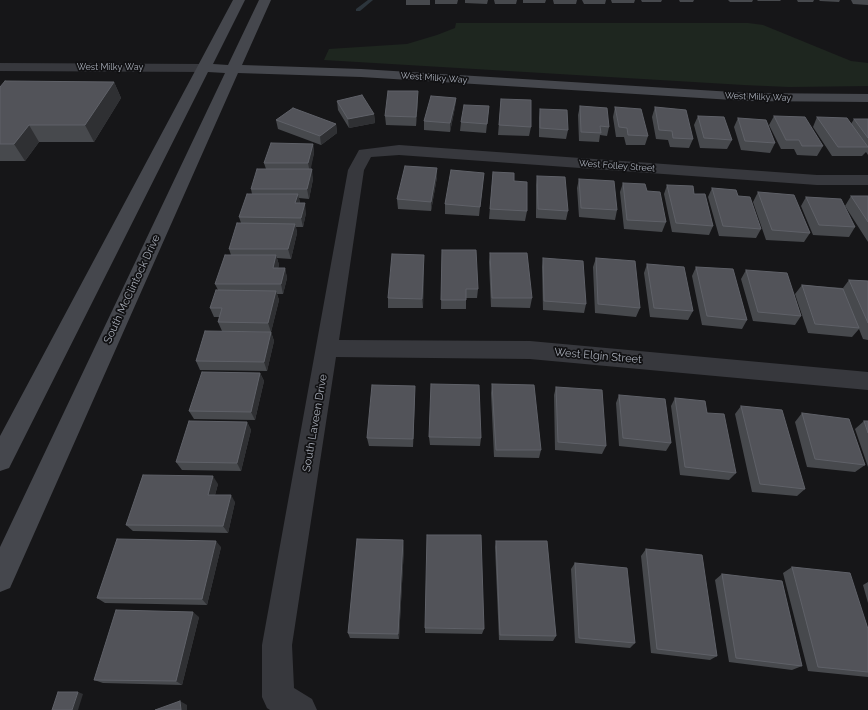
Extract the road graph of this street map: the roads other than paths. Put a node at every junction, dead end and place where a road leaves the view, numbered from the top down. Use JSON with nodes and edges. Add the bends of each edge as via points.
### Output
{"nodes":[{"id":1,"x":239,"y":0,"type":"edge"},
{"id":2,"x":265,"y":0,"type":"edge"},
{"id":3,"x":0,"y":67,"type":"edge"},
{"id":4,"x":204,"y":68,"type":"junction"},
{"id":5,"x":234,"y":69,"type":"junction"},
{"id":6,"x":868,"y":98,"type":"edge"},
{"id":7,"x":365,"y":152,"type":"joint"},
{"id":8,"x":868,"y":180,"type":"edge"},
{"id":9,"x":327,"y":348,"type":"junction"},
{"id":10,"x":868,"y":382,"type":"edge"},
{"id":11,"x":0,"y":460,"type":"edge"},
{"id":12,"x":0,"y":578,"type":"edge"},
{"id":13,"x":290,"y":704,"type":"edge"}],
"edges":[{"from":1,"to":4,"type":"main road"},
{"from":2,"to":5,"type":"main road","name":"South McClintock Drive"},
{"from":3,"to":4,"type":"street","name":"West Milky Way"},
{"from":4,"to":5,"type":"main road","name":"West Milky Way"},
{"from":4,"to":11,"type":"main road"},
{"from":5,"to":6,"type":"main road","name":"West Milky Way","via":[[346,72],[749,97]]},
{"from":5,"to":12,"type":"main road","name":"South McClintock Drive"},
{"from":7,"to":8,"type":"street","name":"West Folley Street","via":[[399,150],[809,180]]},
{"from":7,"to":9,"type":"street","name":"South Laveen Drive","via":[[356,170]]},
{"from":9,"to":10,"type":"street","name":"West Elgin Street","via":[[530,350]]},
{"from":9,"to":13,"type":"street","name":"South Laveen Drive","via":[[277,645]]}]}
